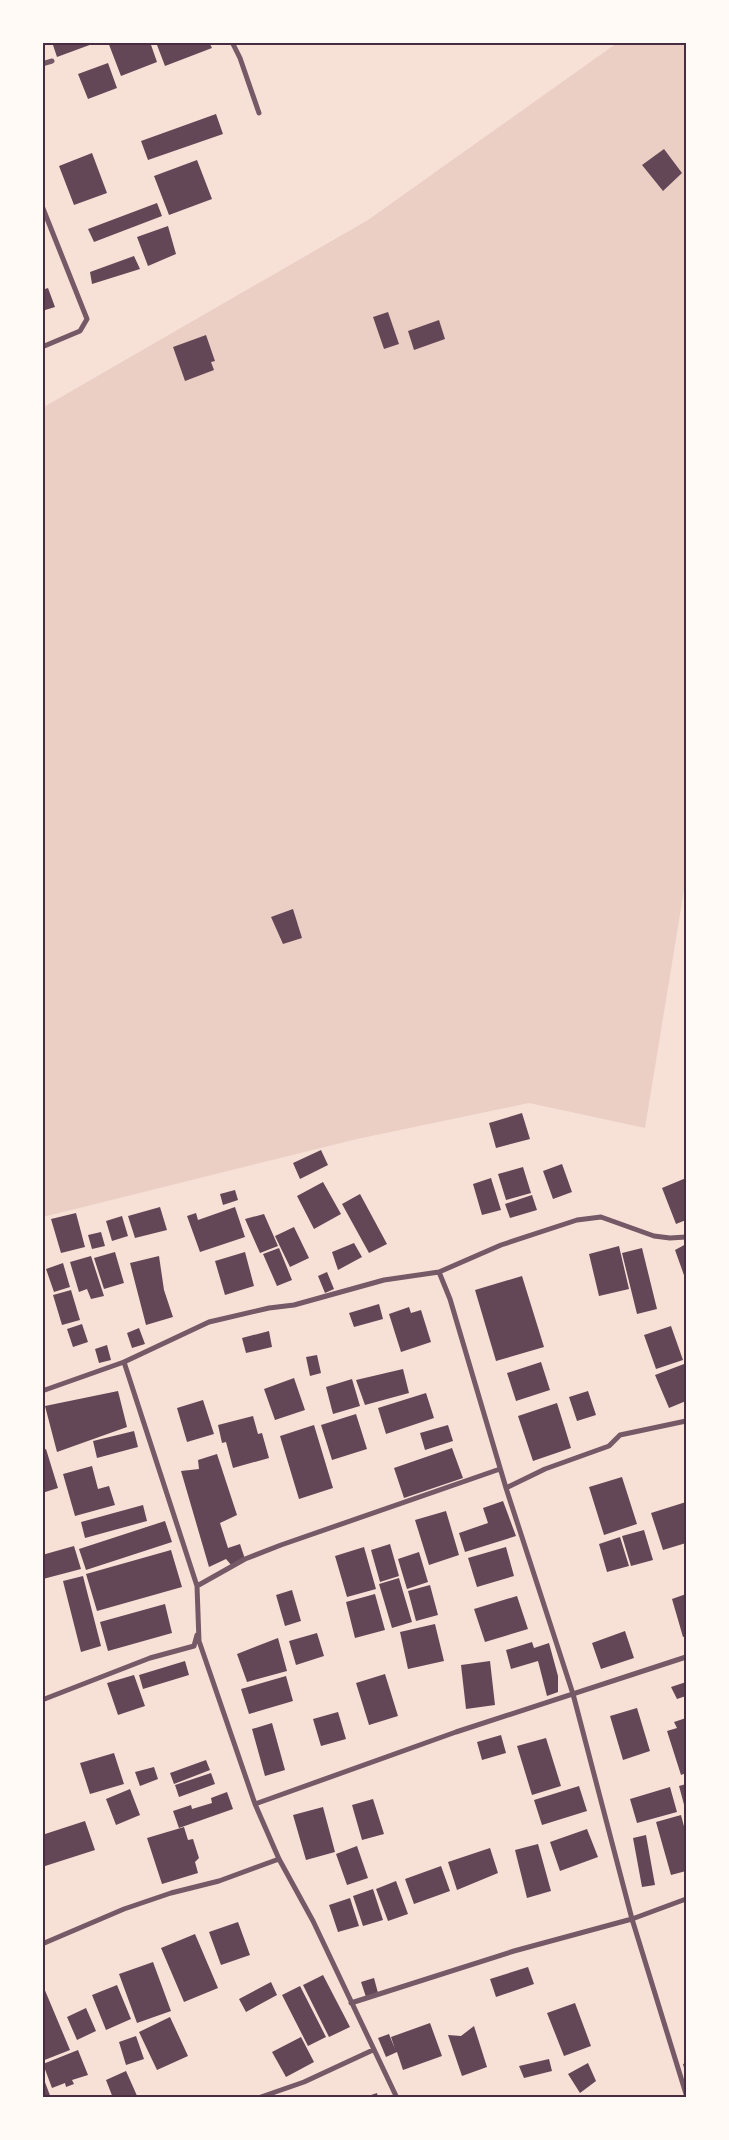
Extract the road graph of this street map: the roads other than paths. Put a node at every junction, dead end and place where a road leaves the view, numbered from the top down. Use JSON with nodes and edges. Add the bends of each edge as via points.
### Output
{"nodes":[{"id":1,"x":232,"y":42,"type":"edge"},
{"id":2,"x":52,"y":61,"type":"dead end"},
{"id":3,"x":42,"y":64,"type":"edge"},
{"id":4,"x":259,"y":113,"type":"dead end"},
{"id":5,"x":42,"y":206,"type":"edge"},
{"id":6,"x":42,"y":347,"type":"edge"},
{"id":7,"x":686,"y":1237,"type":"edge"},
{"id":8,"x":439,"y":1272,"type":"junction"},
{"id":9,"x":124,"y":1362,"type":"junction"},
{"id":10,"x":42,"y":1391,"type":"edge"},
{"id":11,"x":686,"y":1422,"type":"edge"},
{"id":12,"x":500,"y":1469,"type":"junction"},
{"id":13,"x":506,"y":1488,"type":"junction"},
{"id":14,"x":197,"y":1586,"type":"junction"},
{"id":15,"x":198,"y":1632,"type":"junction"},
{"id":16,"x":686,"y":1657,"type":"edge"},
{"id":17,"x":573,"y":1694,"type":"junction"},
{"id":18,"x":42,"y":1700,"type":"edge"},
{"id":19,"x":256,"y":1804,"type":"junction"},
{"id":20,"x":279,"y":1859,"type":"junction"},
{"id":21,"x":686,"y":1899,"type":"edge"},
{"id":22,"x":632,"y":1919,"type":"junction"},
{"id":23,"x":42,"y":1944,"type":"edge"},
{"id":24,"x":351,"y":2003,"type":"junction"},
{"id":25,"x":373,"y":2050,"type":"junction"},
{"id":26,"x":686,"y":2094,"type":"edge"},
{"id":27,"x":258,"y":2098,"type":"edge"},
{"id":28,"x":397,"y":2098,"type":"edge"}],
"edges":[{"from":1,"to":4,"type":"street"},
{"from":2,"to":3,"type":"street"},
{"from":5,"to":6,"type":"street","via":[[87,319],[80,331]]},
{"from":7,"to":8,"type":"street","via":[[654,1236],[601,1217],[577,1220],[501,1245]]},
{"from":8,"to":9,"type":"street","via":[[384,1280],[294,1305],[209,1322]]},
{"from":8,"to":12,"type":"street","via":[[450,1299]]},
{"from":9,"to":10,"type":"street"},
{"from":9,"to":14,"type":"street"},
{"from":11,"to":13,"type":"street","via":[[620,1436],[609,1446],[545,1469]]},
{"from":12,"to":13,"type":"street"},
{"from":12,"to":14,"type":"street","via":[[281,1545],[245,1559]]},
{"from":13,"to":17,"type":"street"},
{"from":14,"to":15,"type":"street"},
{"from":15,"to":18,"type":"street","via":[[194,1646],[150,1658]]},
{"from":15,"to":19,"type":"street","via":[[218,1701]]},
{"from":16,"to":17,"type":"street"},
{"from":17,"to":19,"type":"street"},
{"from":17,"to":22,"type":"street"},
{"from":19,"to":20,"type":"street"},
{"from":20,"to":23,"type":"street","via":[[219,1882],[171,1893],[124,1909]]},
{"from":20,"to":24,"type":"street","via":[[313,1920]]},
{"from":21,"to":22,"type":"street"},
{"from":22,"to":24,"type":"street","via":[[514,1951]]},
{"from":22,"to":26,"type":"street"},
{"from":24,"to":25,"type":"street"},
{"from":25,"to":27,"type":"street","via":[[304,2082]]},
{"from":25,"to":28,"type":"street"}]}
